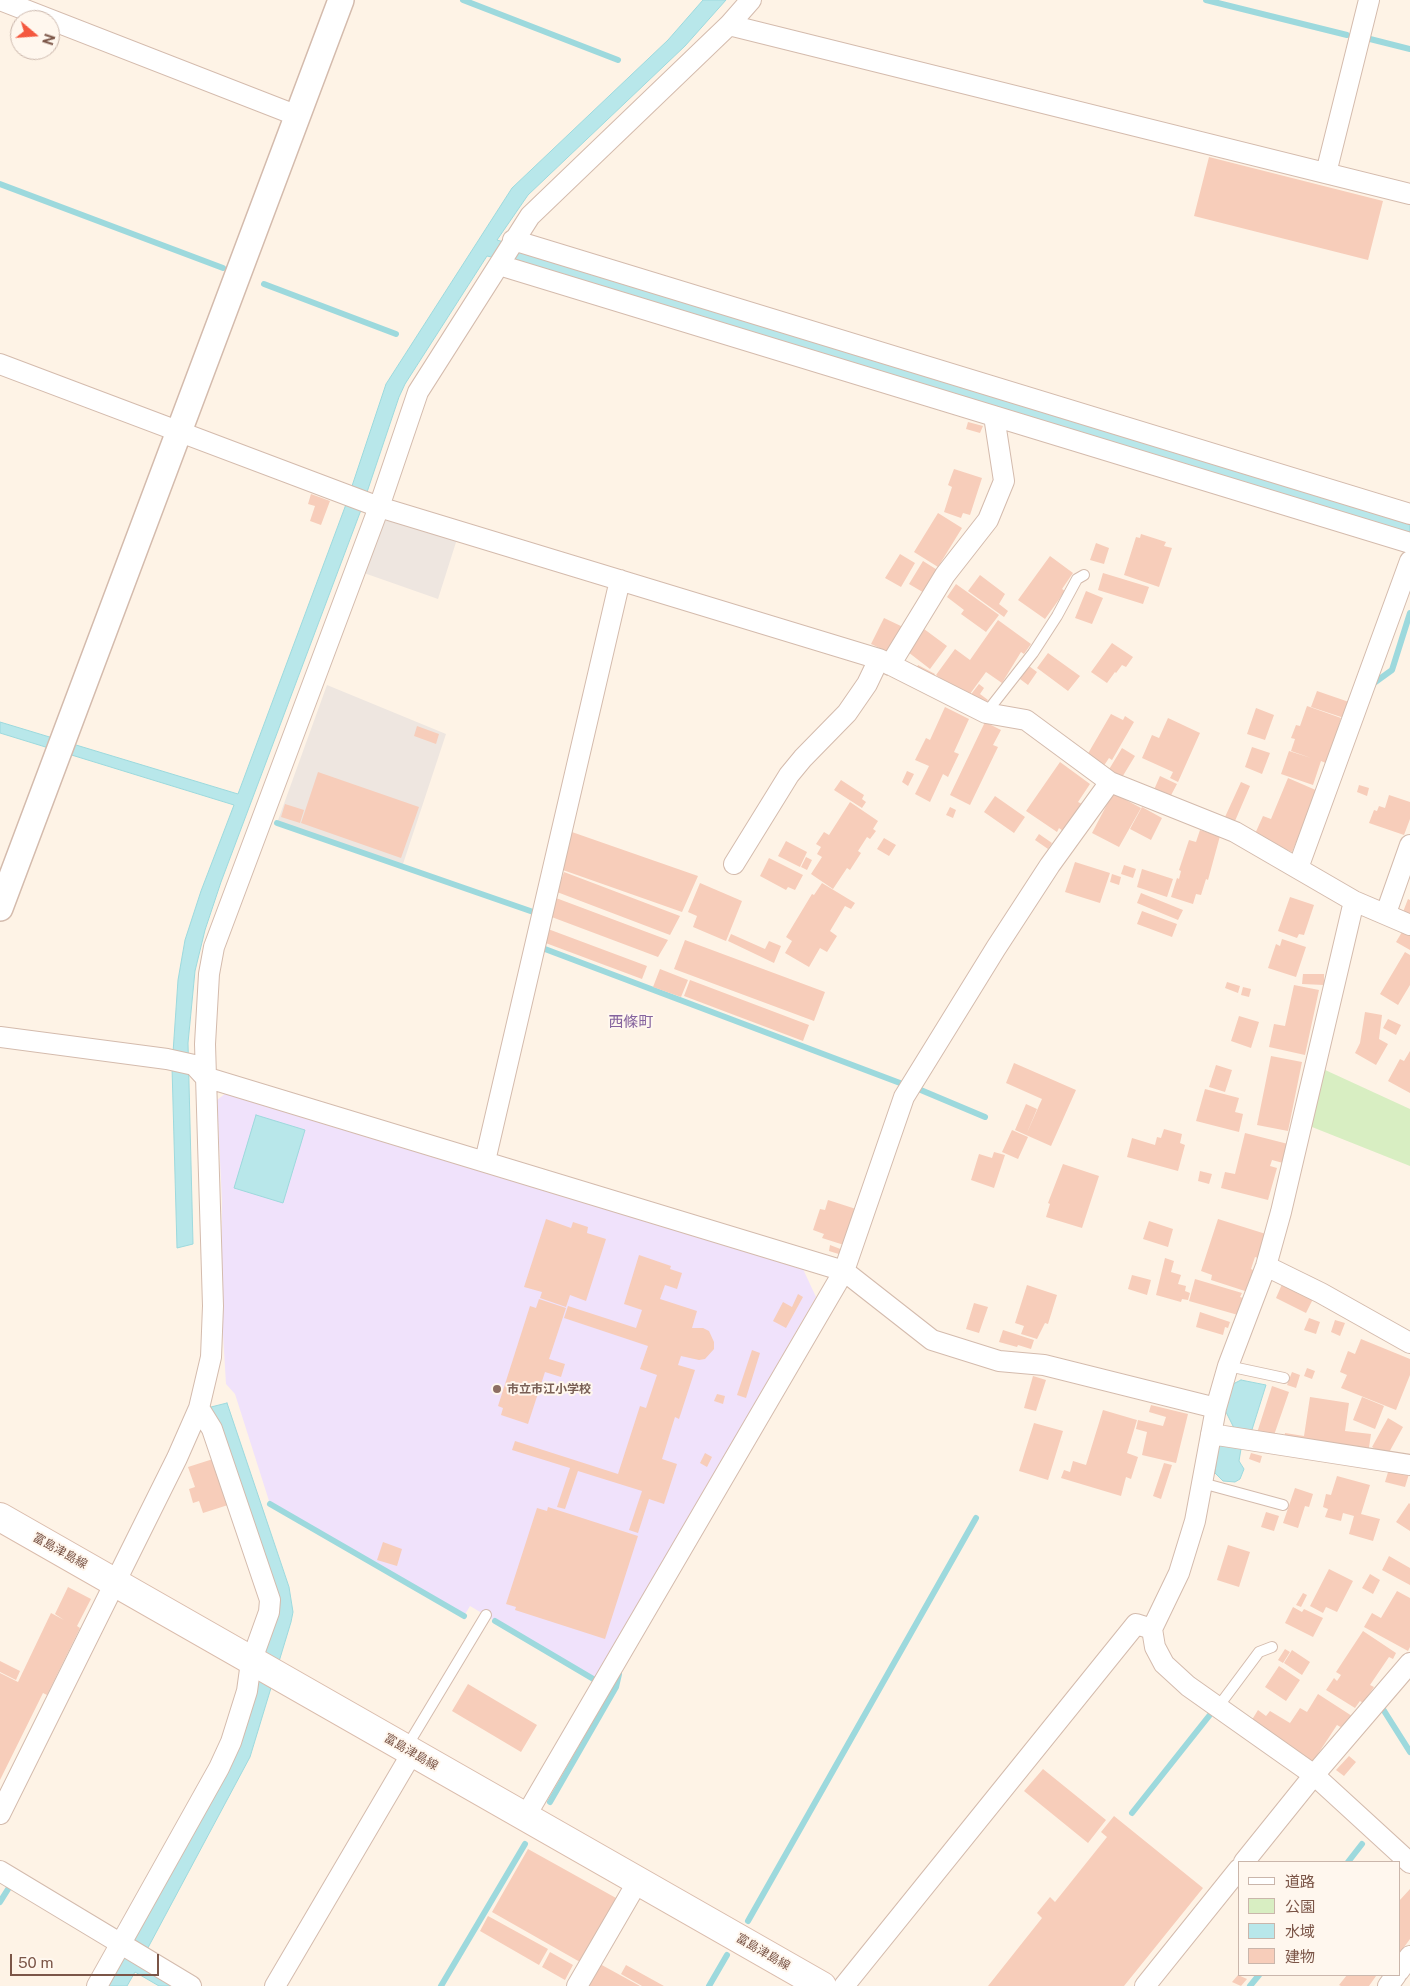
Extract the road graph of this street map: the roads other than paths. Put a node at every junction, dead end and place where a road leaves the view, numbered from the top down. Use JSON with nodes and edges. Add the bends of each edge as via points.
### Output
{"nodes":[{"id":1,"x":0,"y":0,"type":"edge"},
{"id":2,"x":342,"y":0,"type":"edge"},
{"id":3,"x":751,"y":0,"type":"edge"},
{"id":4,"x":1369,"y":0,"type":"edge"},
{"id":5,"x":729,"y":25,"type":"junction"},
{"id":6,"x":298,"y":116,"type":"junction"},
{"id":7,"x":1326,"y":173,"type":"junction"},
{"id":8,"x":1410,"y":194,"type":"edge"},
{"id":9,"x":512,"y":241,"type":"junction"},
{"id":10,"x":500,"y":263,"type":"junction"},
{"id":11,"x":0,"y":364,"type":"edge"},
{"id":12,"x":994,"y":416,"type":"junction"},
{"id":13,"x":180,"y":432,"type":"junction"},
{"id":14,"x":374,"y":505,"type":"junction"},
{"id":15,"x":1410,"y":514,"type":"edge"},
{"id":16,"x":1410,"y":543,"type":"edge"},
{"id":17,"x":1410,"y":561,"type":"edge"},
{"id":18,"x":1084,"y":575,"type":"dead end"},
{"id":19,"x":620,"y":580,"type":"junction"},
{"id":20,"x":884,"y":662,"type":"junction"},
{"id":21,"x":986,"y":713,"type":"junction"},
{"id":22,"x":1110,"y":782,"type":"junction"},
{"id":23,"x":1410,"y":845,"type":"edge"},
{"id":24,"x":734,"y":864,"type":"dead end"},
{"id":25,"x":1298,"y":868,"type":"junction"},
{"id":26,"x":1354,"y":901,"type":"junction"},
{"id":27,"x":0,"y":908,"type":"edge"},
{"id":28,"x":1386,"y":913,"type":"junction"},
{"id":29,"x":1410,"y":925,"type":"edge"},
{"id":30,"x":0,"y":1037,"type":"edge"},
{"id":31,"x":200,"y":1071,"type":"junction"},
{"id":32,"x":485,"y":1161,"type":"junction"},
{"id":33,"x":1266,"y":1266,"type":"junction"},
{"id":34,"x":844,"y":1271,"type":"junction"},
{"id":35,"x":1410,"y":1343,"type":"edge"},
{"id":36,"x":1228,"y":1366,"type":"junction"},
{"id":37,"x":1284,"y":1378,"type":"dead end"},
{"id":38,"x":199,"y":1408,"type":"junction"},
{"id":39,"x":1216,"y":1408,"type":"junction"},
{"id":40,"x":1211,"y":1434,"type":"junction"},
{"id":41,"x":1410,"y":1465,"type":"edge"},
{"id":42,"x":1202,"y":1483,"type":"junction"},
{"id":43,"x":1283,"y":1505,"type":"dead end"},
{"id":44,"x":0,"y":1517,"type":"edge"},
{"id":45,"x":115,"y":1582,"type":"junction"},
{"id":46,"x":486,"y":1616,"type":"dead end"},
{"id":47,"x":1152,"y":1629,"type":"junction"},
{"id":48,"x":1272,"y":1647,"type":"dead end"},
{"id":49,"x":1410,"y":1663,"type":"edge"},
{"id":50,"x":261,"y":1667,"type":"junction"},
{"id":51,"x":1218,"y":1707,"type":"junction"},
{"id":52,"x":409,"y":1751,"type":"junction"},
{"id":53,"x":1314,"y":1775,"type":"junction"},
{"id":54,"x":0,"y":1814,"type":"edge"},
{"id":55,"x":525,"y":1817,"type":"junction"},
{"id":56,"x":1245,"y":1861,"type":"edge"},
{"id":57,"x":1410,"y":1863,"type":"edge"},
{"id":58,"x":1238,"y":1870,"type":"edge"},
{"id":59,"x":0,"y":1871,"type":"edge"},
{"id":60,"x":638,"y":1881,"type":"junction"},
{"id":61,"x":121,"y":1945,"type":"junction"},
{"id":62,"x":1410,"y":1956,"type":"edge"},
{"id":63,"x":1400,"y":1970,"type":"edge"},
{"id":64,"x":97,"y":1986,"type":"edge"},
{"id":65,"x":191,"y":1986,"type":"edge"},
{"id":66,"x":274,"y":1986,"type":"edge"},
{"id":67,"x":577,"y":1986,"type":"edge"},
{"id":68,"x":822,"y":1986,"type":"edge"},
{"id":69,"x":844,"y":1986,"type":"edge"},
{"id":70,"x":1145,"y":1986,"type":"edge"}],
"edges":[{"from":1,"to":6,"type":"street"},
{"from":2,"to":6,"type":"street"},
{"from":3,"to":5,"type":"street"},
{"from":4,"to":7,"type":"street"},
{"from":5,"to":7,"type":"street"},
{"from":5,"to":9,"type":"street","via":[[530,216]]},
{"from":6,"to":13,"type":"street"},
{"from":7,"to":8,"type":"street"},
{"from":9,"to":10,"type":"street"},
{"from":9,"to":15,"type":"street"},
{"from":10,"to":12,"type":"street"},
{"from":10,"to":14,"type":"street","via":[[418,392]]},
{"from":11,"to":13,"type":"street"},
{"from":12,"to":16,"type":"street"},
{"from":12,"to":20,"type":"street","via":[[1004,481],[988,520]]},
{"from":13,"to":14,"type":"street"},
{"from":13,"to":27,"type":"street"},
{"from":14,"to":19,"type":"street"},
{"from":14,"to":31,"type":"street","via":[[214,947]]},
{"from":17,"to":25,"type":"street"},
{"from":18,"to":21,"type":"lane","via":[[1078,579],[1033,653]]},
{"from":19,"to":20,"type":"street"},
{"from":19,"to":32,"type":"street"},
{"from":20,"to":21,"type":"street"},
{"from":20,"to":24,"type":"street","via":[[847,713],[789,775]]},
{"from":21,"to":22,"type":"street","via":[[1026,720]]},
{"from":22,"to":25,"type":"street","via":[[1234,832]]},
{"from":22,"to":34,"type":"street","via":[[1050,865],[904,1097]]},
{"from":23,"to":28,"type":"street"},
{"from":25,"to":26,"type":"street"},
{"from":26,"to":28,"type":"street"},
{"from":26,"to":33,"type":"street"},
{"from":28,"to":29,"type":"street"},
{"from":30,"to":31,"type":"street","via":[[167,1059]]},
{"from":31,"to":32,"type":"street"},
{"from":31,"to":38,"type":"street","via":[[213,1306],[211,1357]]},
{"from":32,"to":34,"type":"street"},
{"from":33,"to":35,"type":"street","via":[[1322,1293]]},
{"from":33,"to":36,"type":"street"},
{"from":34,"to":39,"type":"street","via":[[932,1340],[999,1361],[1044,1365]]},
{"from":34,"to":55,"type":"street"},
{"from":36,"to":37,"type":"lane"},
{"from":36,"to":39,"type":"street"},
{"from":38,"to":45,"type":"street"},
{"from":38,"to":50,"type":"street","via":[[212,1428],[270,1600]]},
{"from":39,"to":40,"type":"street"},
{"from":40,"to":41,"type":"street"},
{"from":40,"to":42,"type":"street"},
{"from":42,"to":43,"type":"lane"},
{"from":42,"to":47,"type":"street","via":[[1195,1521],[1179,1573]]},
{"from":44,"to":45,"type":"main road","name":"富島津島線"},
{"from":45,"to":50,"type":"main road","name":"富島津島線"},
{"from":45,"to":54,"type":"street"},
{"from":46,"to":52,"type":"lane"},
{"from":47,"to":51,"type":"street","via":[[1155,1647],[1164,1664]]},
{"from":47,"to":69,"type":"street","via":[[1136,1624]]},
{"from":48,"to":51,"type":"lane","via":[[1259,1652]]},
{"from":49,"to":53,"type":"street"},
{"from":50,"to":52,"type":"main road","name":"富島津島線"},
{"from":50,"to":61,"type":"street","via":[[247,1691],[223,1759]]},
{"from":51,"to":53,"type":"street"},
{"from":52,"to":55,"type":"main road","name":"富島津島線"},
{"from":52,"to":66,"type":"street"},
{"from":53,"to":56,"type":"street"},
{"from":53,"to":57,"type":"street"},
{"from":55,"to":60,"type":"main road","name":"富島津島線"},
{"from":58,"to":70,"type":"street"},
{"from":59,"to":61,"type":"street"},
{"from":60,"to":67,"type":"street"},
{"from":60,"to":68,"type":"main road","name":"富島津島線"},
{"from":61,"to":64,"type":"street"},
{"from":61,"to":65,"type":"street"},
{"from":62,"to":63,"type":"street"}]}
